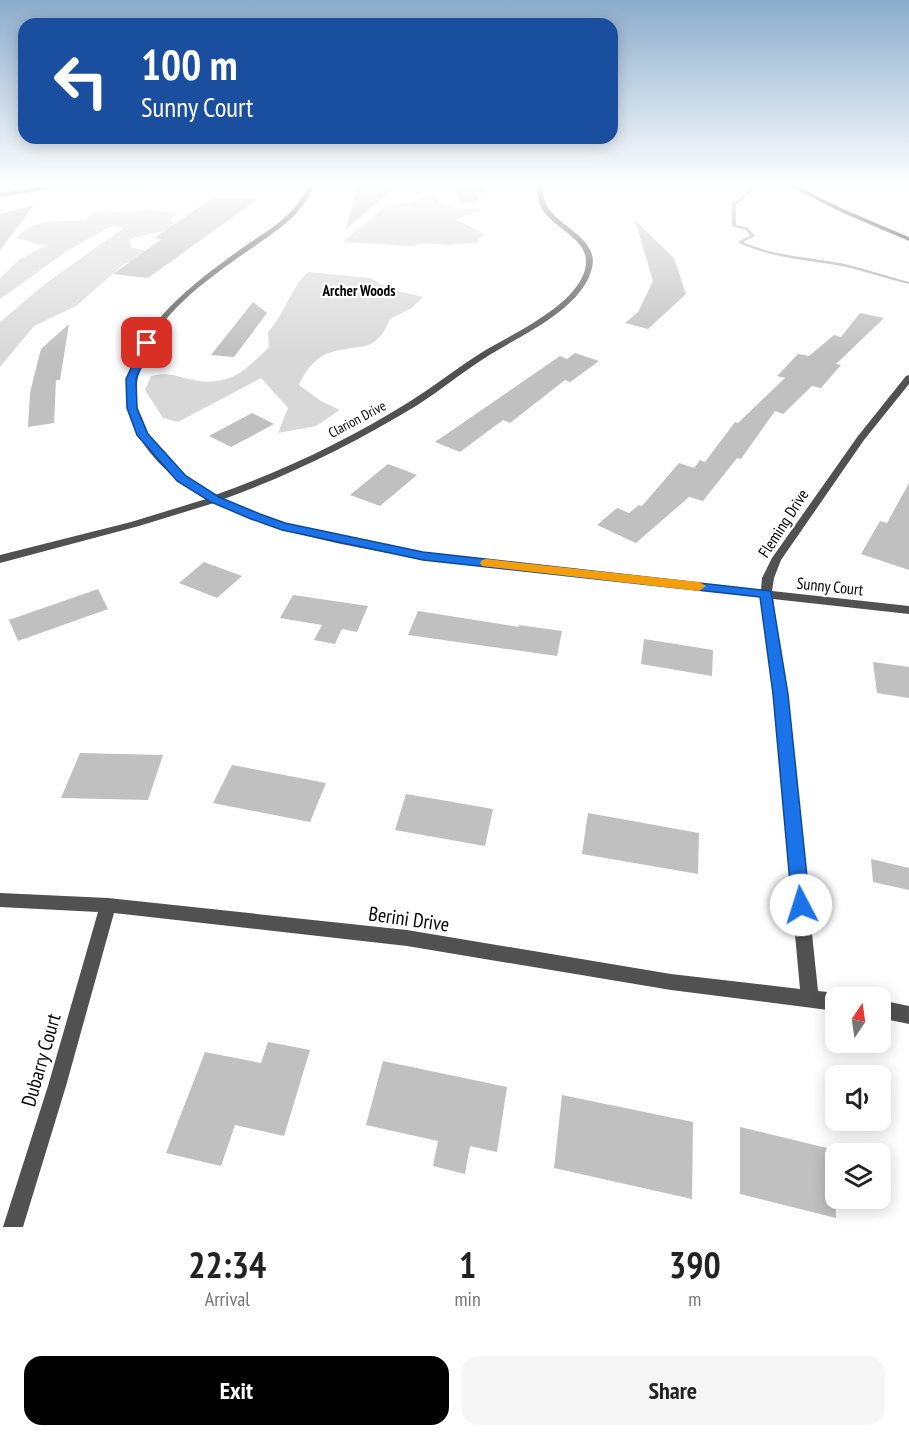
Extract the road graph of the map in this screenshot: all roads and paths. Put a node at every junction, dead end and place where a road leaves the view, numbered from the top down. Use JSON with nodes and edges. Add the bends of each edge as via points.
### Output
{"nodes":[{"id":1,"x":259,"y":240,"type":"edge"},
{"id":2,"x":579,"y":240,"type":"edge"},
{"id":3,"x":909,"y":378,"type":"edge"},
{"id":4,"x":215,"y":499,"type":"junction"},
{"id":5,"x":0,"y":559,"type":"edge"},
{"id":6,"x":766,"y":594,"type":"junction"},
{"id":7,"x":909,"y":610,"type":"edge"},
{"id":8,"x":0,"y":900,"type":"edge"},
{"id":9,"x":108,"y":905,"type":"junction"},
{"id":10,"x":810,"y":999,"type":"junction"},
{"id":11,"x":825,"y":1001,"type":"edge"},
{"id":12,"x":891,"y":1011,"type":"edge"},
{"id":13,"x":909,"y":1014,"type":"edge"},
{"id":14,"x":13,"y":1227,"type":"edge"}],
"edges":[{"from":1,"to":4,"type":"street","name":"Sunny Court","via":[[163,318],[131,379],[132,408],[143,435],[182,479]]},
{"from":2,"to":4,"type":"street","name":"Clarion Drive","via":[[590,259],[588,270],[577,290],[548,316],[387,419],[306,460]]},
{"from":3,"to":6,"type":"street","name":"Fleming Drive","via":[[861,438],[776,560]]},
{"from":4,"to":5,"type":"street","name":"Clarion Drive"},
{"from":4,"to":6,"type":"street","name":"Sunny Court","via":[[282,526],[392,551]]},
{"from":6,"to":7,"type":"street","name":"Sunny Court"},
{"from":6,"to":10,"type":"street","name":"Fleming Drive","via":[[780,694]]},
{"from":8,"to":9,"type":"street","name":"Berini Drive"},
{"from":9,"to":10,"type":"street","name":"Berini Drive","via":[[407,938],[671,982]]},
{"from":9,"to":14,"type":"street","name":"Dubarry Court"},
{"from":10,"to":11,"type":"street","name":"Berini Drive"},
{"from":12,"to":13,"type":"street"}]}
